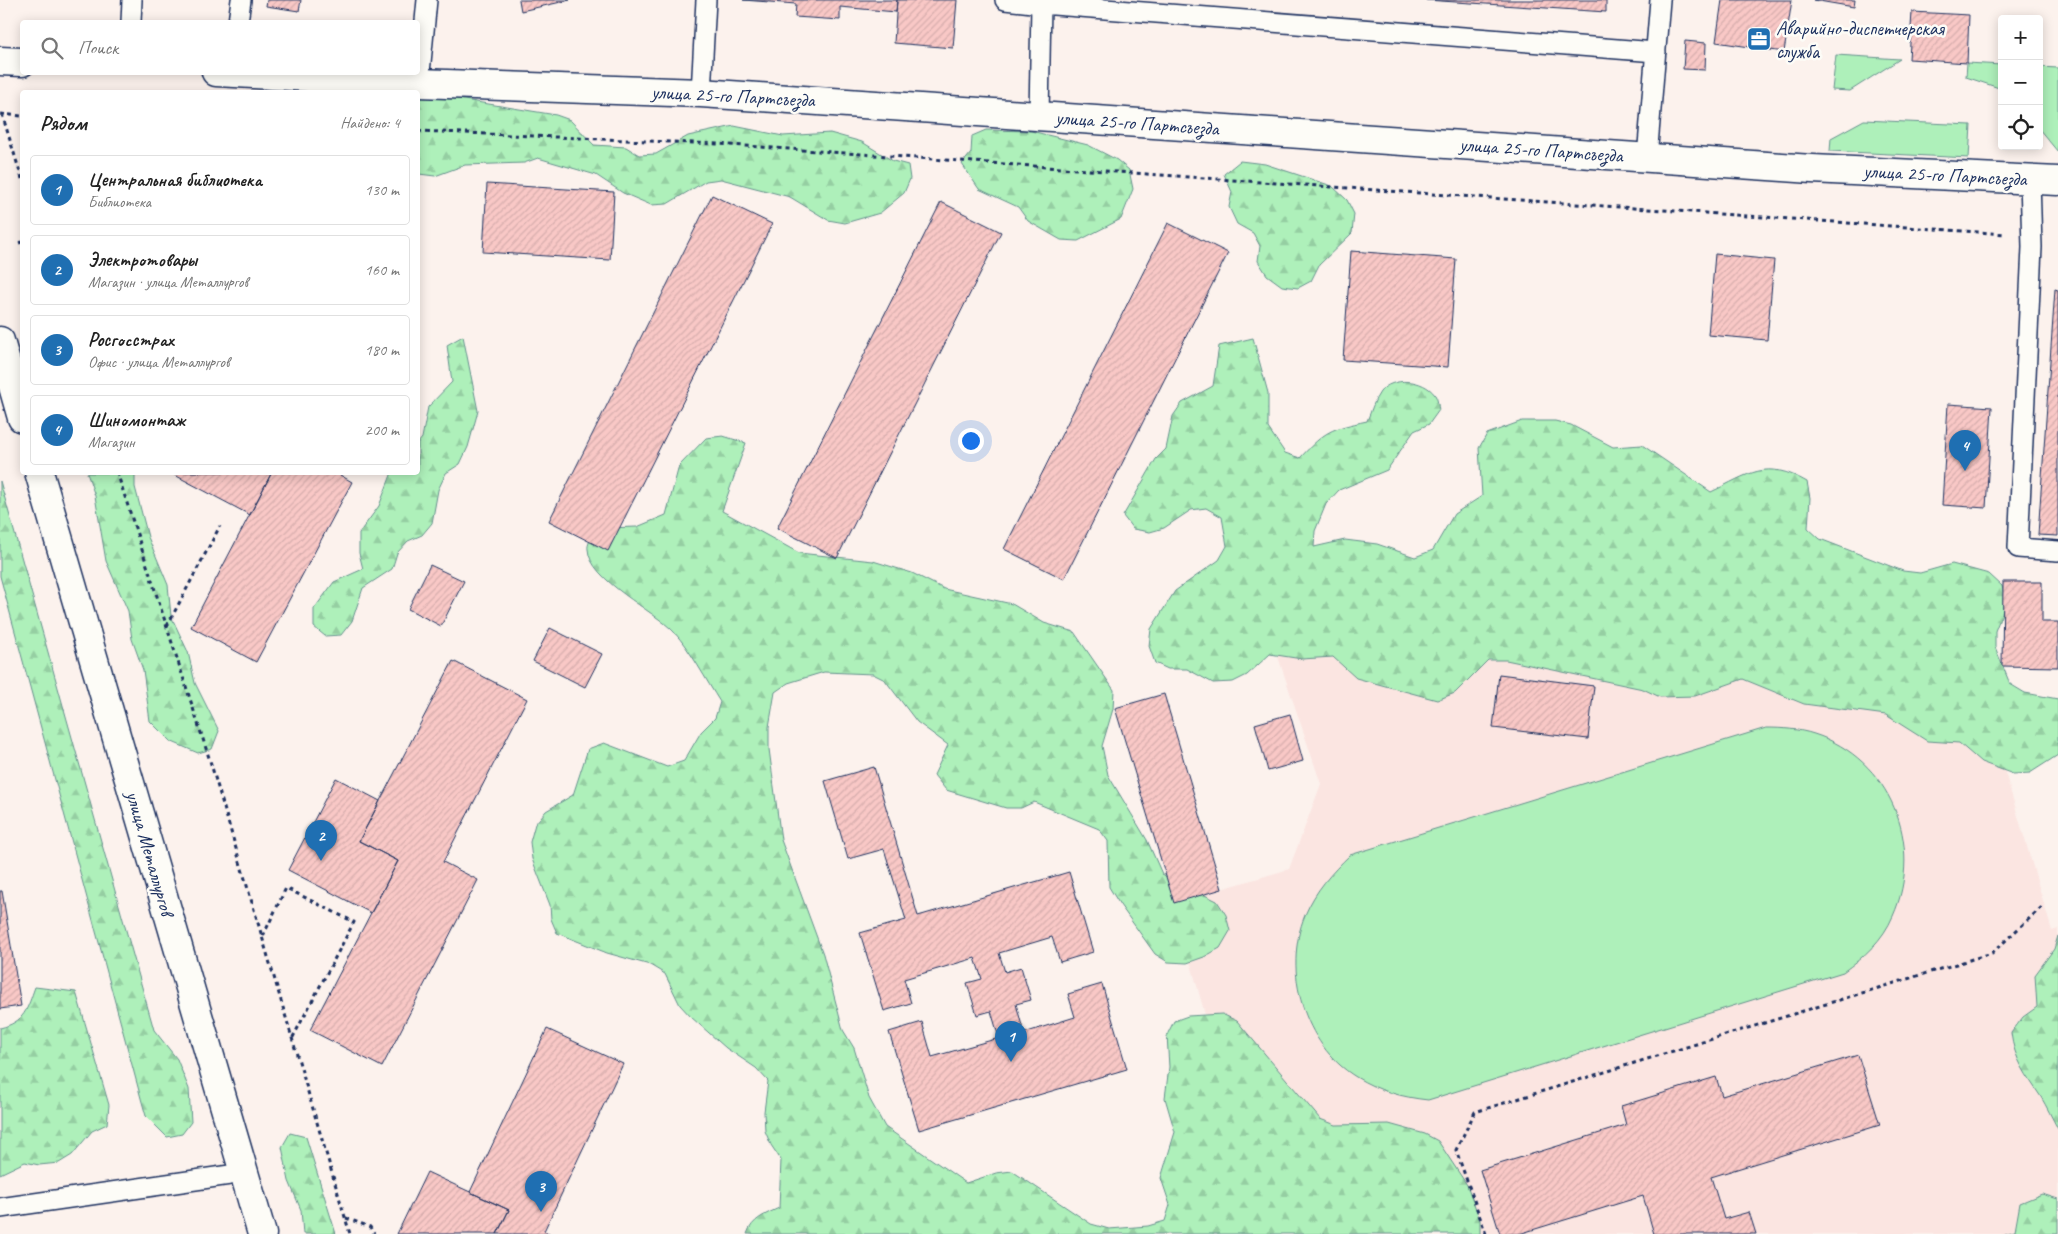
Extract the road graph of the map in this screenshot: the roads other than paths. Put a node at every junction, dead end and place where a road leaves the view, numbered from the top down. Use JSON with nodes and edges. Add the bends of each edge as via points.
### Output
{"nodes":[{"id":1,"x":132,"y":0,"type":"edge"},
{"id":2,"x":241,"y":0,"type":"edge"},
{"id":3,"x":426,"y":0,"type":"edge"},
{"id":4,"x":706,"y":0,"type":"edge"},
{"id":5,"x":1005,"y":0,"type":"edge"},
{"id":6,"x":1660,"y":0,"type":"edge"},
{"id":7,"x":1041,"y":4,"type":"junction"},
{"id":8,"x":131,"y":20,"type":"edge"},
{"id":9,"x":238,"y":20,"type":"edge"},
{"id":10,"x":1656,"y":52,"type":"junction"},
{"id":11,"x":0,"y":61,"type":"edge"},
{"id":12,"x":20,"y":62,"type":"edge"},
{"id":13,"x":420,"y":71,"type":"edge"},
{"id":14,"x":265,"y":75,"type":"edge"},
{"id":15,"x":420,"y":75,"type":"edge"},
{"id":16,"x":419,"y":83,"type":"junction"},
{"id":17,"x":701,"y":93,"type":"junction"},
{"id":18,"x":1040,"y":116,"type":"junction"},
{"id":19,"x":1647,"y":158,"type":"junction"},
{"id":20,"x":2030,"y":180,"type":"junction"},
{"id":21,"x":2058,"y":181,"type":"edge"},
{"id":22,"x":0,"y":341,"type":"edge"},
{"id":23,"x":20,"y":411,"type":"edge"},
{"id":24,"x":39,"y":475,"type":"edge"},
{"id":25,"x":2058,"y":551,"type":"edge"},
{"id":26,"x":244,"y":1173,"type":"junction"},
{"id":27,"x":0,"y":1208,"type":"edge"},
{"id":28,"x":262,"y":1234,"type":"edge"}],
"edges":[{"from":1,"to":8,"type":"lane"},
{"from":2,"to":9,"type":"lane"},
{"from":3,"to":13,"type":"lane"},
{"from":4,"to":17,"type":"lane"},
{"from":5,"to":7,"type":"lane"},
{"from":6,"to":10,"type":"lane"},
{"from":7,"to":10,"type":"lane"},
{"from":7,"to":18,"type":"lane"},
{"from":10,"to":19,"type":"lane"},
{"from":11,"to":12,"type":"street"},
{"from":14,"to":16,"type":"street","name":"улица 25-го Партсъезда"},
{"from":15,"to":16,"type":"lane"},
{"from":16,"to":17,"type":"street","name":"улица 25-го Партсъезда"},
{"from":17,"to":18,"type":"street","name":"улица 25-го Партсъезда"},
{"from":18,"to":19,"type":"street","name":"улица 25-го Партсъезда"},
{"from":19,"to":20,"type":"street","name":"улица 25-го Партсъезда"},
{"from":20,"to":21,"type":"street","name":"улица 25-го Партсъезда"},
{"from":20,"to":25,"type":"lane","via":[[2032,236],[2018,548]]},
{"from":22,"to":23,"type":"street"},
{"from":24,"to":26,"type":"street","name":"улица Металлургов"},
{"from":26,"to":27,"type":"lane"},
{"from":26,"to":28,"type":"street","name":"улица Металлургов"}]}
